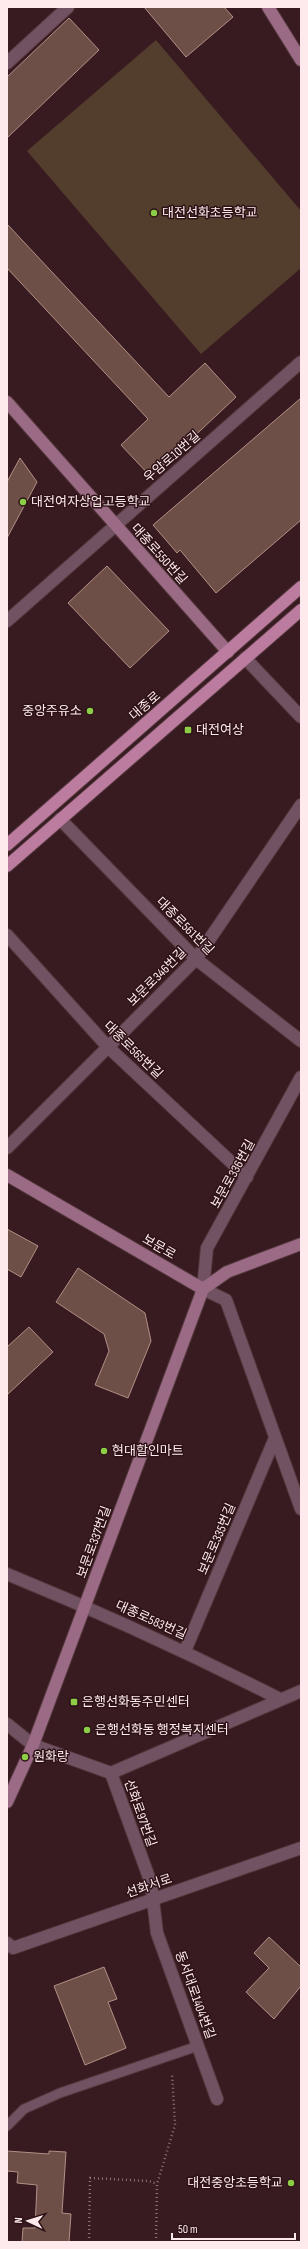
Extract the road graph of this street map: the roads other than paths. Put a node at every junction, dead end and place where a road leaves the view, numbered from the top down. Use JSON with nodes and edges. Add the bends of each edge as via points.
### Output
{"nodes":[{"id":1,"x":68,"y":7,"type":"edge"},
{"id":2,"x":268,"y":7,"type":"edge"},
{"id":3,"x":301,"y":60,"type":"edge"},
{"id":4,"x":7,"y":63,"type":"edge"},
{"id":5,"x":301,"y":362,"type":"edge"},
{"id":6,"x":7,"y":402,"type":"edge"},
{"id":7,"x":115,"y":526,"type":"junction"},
{"id":8,"x":301,"y":587,"type":"edge"},
{"id":9,"x":301,"y":610,"type":"edge"},
{"id":10,"x":7,"y":621,"type":"edge"},
{"id":11,"x":228,"y":652,"type":"junction"},
{"id":12,"x":245,"y":658,"type":"junction"},
{"id":13,"x":301,"y":717,"type":"edge"},
{"id":14,"x":301,"y":805,"type":"edge"},
{"id":15,"x":60,"y":820,"type":"junction"},
{"id":16,"x":7,"y":846,"type":"edge"},
{"id":17,"x":7,"y":866,"type":"edge"},
{"id":18,"x":7,"y":935,"type":"edge"},
{"id":19,"x":196,"y":959,"type":"junction"},
{"id":20,"x":301,"y":1041,"type":"edge"},
{"id":21,"x":108,"y":1047,"type":"junction"},
{"id":22,"x":301,"y":1077,"type":"edge"},
{"id":23,"x":297,"y":1093,"type":"edge"},
{"id":24,"x":7,"y":1148,"type":"edge"},
{"id":25,"x":7,"y":1174,"type":"edge"},
{"id":26,"x":247,"y":1177,"type":"junction"},
{"id":27,"x":301,"y":1244,"type":"edge"},
{"id":28,"x":203,"y":1290,"type":"junction"},
{"id":29,"x":275,"y":1438,"type":"junction"},
{"id":30,"x":301,"y":1509,"type":"edge"},
{"id":31,"x":7,"y":1574,"type":"edge"},
{"id":32,"x":86,"y":1606,"type":"junction"},
{"id":33,"x":185,"y":1651,"type":"junction"},
{"id":34,"x":301,"y":1691,"type":"edge"},
{"id":35,"x":280,"y":1699,"type":"junction"},
{"id":36,"x":7,"y":1724,"type":"edge"},
{"id":37,"x":33,"y":1745,"type":"junction"},
{"id":38,"x":111,"y":1773,"type":"junction"},
{"id":39,"x":7,"y":1802,"type":"edge"},
{"id":40,"x":301,"y":1848,"type":"edge"},
{"id":41,"x":152,"y":1900,"type":"junction"},
{"id":42,"x":7,"y":1943,"type":"edge"},
{"id":43,"x":198,"y":2046,"type":"junction"},
{"id":44,"x":217,"y":2099,"type":"dead end"},
{"id":45,"x":7,"y":2126,"type":"edge"}],
"edges":[{"from":1,"to":4,"type":"street"},
{"from":2,"to":3,"type":"street"},
{"from":5,"to":7,"type":"street","name":"우암로10번길"},
{"from":6,"to":7,"type":"street","name":"대종로550번길"},
{"from":7,"to":10,"type":"street","name":"우암로10번길"},
{"from":7,"to":11,"type":"street","name":"대종로550번길"},
{"from":8,"to":11,"type":"main road","name":"대종로"},
{"from":9,"to":12,"type":"main road"},
{"from":11,"to":16,"type":"main road","name":"대종로"},
{"from":12,"to":13,"type":"street"},
{"from":12,"to":15,"type":"main road"},
{"from":14,"to":19,"type":"street","name":"보문로346번길"},
{"from":15,"to":17,"type":"main road"},
{"from":15,"to":19,"type":"street","name":"대종로561번길"},
{"from":18,"to":21,"type":"street","name":"대종로565번길"},
{"from":19,"to":20,"type":"street","name":"대종로561번길"},
{"from":19,"to":21,"type":"street","name":"보문로346번길"},
{"from":21,"to":24,"type":"street","name":"보문로346번길"},
{"from":21,"to":26,"type":"street","name":"대종로565번길"},
{"from":22,"to":23,"type":"street","name":"보문로336번길"},
{"from":23,"to":26,"type":"street","name":"보문로336번길"},
{"from":25,"to":28,"type":"street","name":"보문로"},
{"from":26,"to":28,"type":"street","name":"보문로336번길","via":[[207,1248]]},
{"from":27,"to":28,"type":"street","via":[[227,1272]]},
{"from":28,"to":29,"type":"street","via":[[226,1300]]},
{"from":28,"to":32,"type":"street","name":"보문로337번길"},
{"from":29,"to":30,"type":"street"},
{"from":29,"to":33,"type":"street","name":"보문로335번길"},
{"from":31,"to":32,"type":"street","name":"대종로583번길"},
{"from":32,"to":33,"type":"street","name":"대종로583번길"},
{"from":32,"to":37,"type":"street","name":"보문로337번길"},
{"from":33,"to":35,"type":"street","name":"대종로583번길"},
{"from":34,"to":35,"type":"street","name":"선화로97번길"},
{"from":35,"to":38,"type":"street","name":"선화로97번길"},
{"from":36,"to":37,"type":"street"},
{"from":37,"to":38,"type":"street"},
{"from":37,"to":39,"type":"street","name":"보문로337번길"},
{"from":38,"to":41,"type":"street","name":"선화로97번길","via":[[151,1883]]},
{"from":40,"to":41,"type":"street","name":"선화서로"},
{"from":41,"to":42,"type":"street","name":"선화서로","via":[[12,1948]]},
{"from":41,"to":43,"type":"street","name":"동서대로1404번길","via":[[158,1933]]},
{"from":43,"to":44,"type":"street","name":"동서대로1404번길"},
{"from":43,"to":45,"type":"lane","via":[[60,2093],[24,2109]]}]}
